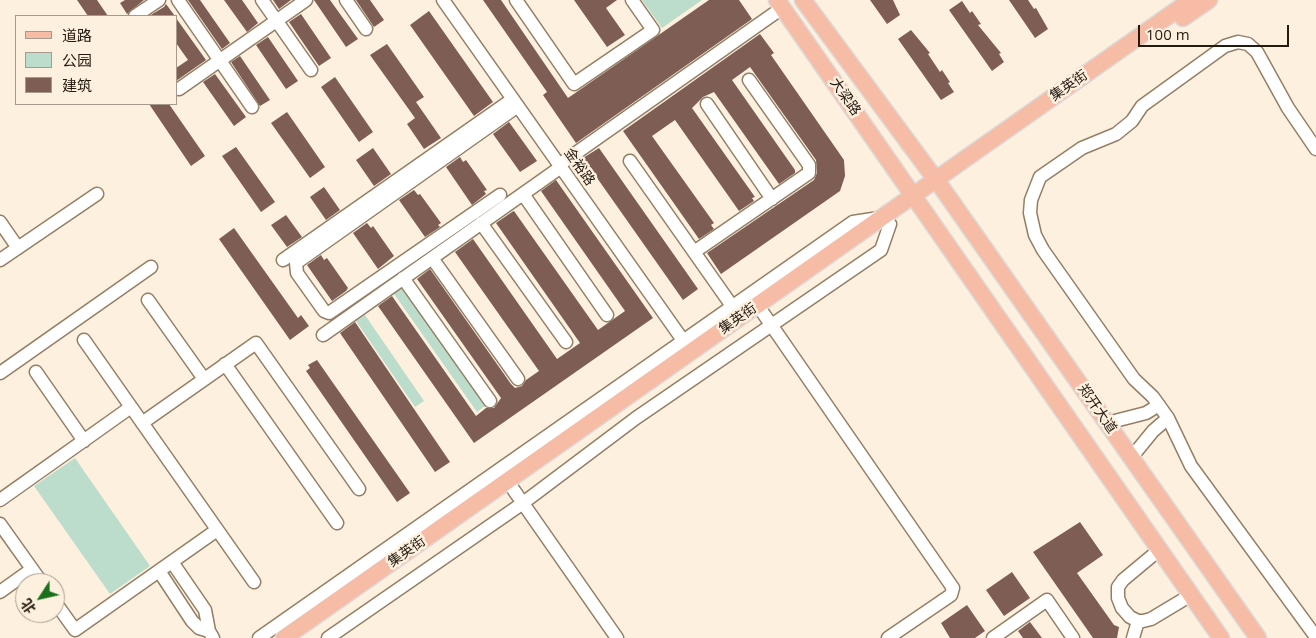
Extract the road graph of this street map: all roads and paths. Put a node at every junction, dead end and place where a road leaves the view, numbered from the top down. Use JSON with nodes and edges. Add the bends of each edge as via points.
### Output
{"nodes":[{"id":1,"x":159,"y":0,"type":"edge"},
{"id":2,"x":178,"y":0,"type":"edge"},
{"id":3,"x":262,"y":0,"type":"edge"},
{"id":4,"x":306,"y":0,"type":"edge"},
{"id":5,"x":346,"y":0,"type":"edge"},
{"id":6,"x":443,"y":0,"type":"edge"},
{"id":7,"x":516,"y":0,"type":"edge"},
{"id":8,"x":632,"y":0,"type":"edge"},
{"id":9,"x":803,"y":0,"type":"edge"},
{"id":10,"x":1191,"y":0,"type":"edge"},
{"id":11,"x":1209,"y":0,"type":"edge"},
{"id":12,"x":779,"y":4,"type":"edge"},
{"id":13,"x":136,"y":15,"type":"edge"},
{"id":14,"x":277,"y":21,"type":"junction"},
{"id":15,"x":366,"y":28,"type":"dead end"},
{"id":16,"x":220,"y":61,"type":"junction"},
{"id":17,"x":311,"y":70,"type":"dead end"},
{"id":18,"x":749,"y":80,"type":"dead end"},
{"id":19,"x":179,"y":90,"type":"dead end"},
{"id":20,"x":515,"y":103,"type":"junction"},
{"id":21,"x":707,"y":104,"type":"dead end"},
{"id":22,"x":252,"y":107,"type":"dead end"},
{"id":23,"x":1316,"y":150,"type":"edge"},
{"id":24,"x":630,"y":162,"type":"dead end"},
{"id":25,"x":560,"y":166,"type":"junction"},
{"id":26,"x":938,"y":184,"type":"junction"},
{"id":27,"x":97,"y":194,"type":"dead end"},
{"id":28,"x":523,"y":194,"type":"junction"},
{"id":29,"x":500,"y":195,"type":"dead end"},
{"id":30,"x":772,"y":198,"type":"junction"},
{"id":31,"x":917,"y":199,"type":"junction"},
{"id":32,"x":885,"y":221,"type":"junction"},
{"id":33,"x":0,"y":222,"type":"edge"},
{"id":34,"x":481,"y":223,"type":"junction"},
{"id":35,"x":18,"y":248,"type":"junction"},
{"id":36,"x":694,"y":252,"type":"junction"},
{"id":37,"x":432,"y":258,"type":"junction"},
{"id":38,"x":0,"y":260,"type":"edge"},
{"id":39,"x":283,"y":260,"type":"dead end"},
{"id":40,"x":151,"y":267,"type":"dead end"},
{"id":41,"x":403,"y":278,"type":"junction"},
{"id":42,"x":148,"y":300,"type":"dead end"},
{"id":43,"x":732,"y":306,"type":"junction"},
{"id":44,"x":607,"y":315,"type":"dead end"},
{"id":45,"x":767,"y":319,"type":"junction"},
{"id":46,"x":323,"y":335,"type":"dead end"},
{"id":47,"x":84,"y":340,"type":"dead end"},
{"id":48,"x":566,"y":342,"type":"dead end"},
{"id":49,"x":687,"y":346,"type":"junction"},
{"id":50,"x":226,"y":364,"type":"junction"},
{"id":51,"x":36,"y":372,"type":"dead end"},
{"id":52,"x":0,"y":373,"type":"edge"},
{"id":53,"x":518,"y":379,"type":"dead end"},
{"id":54,"x":204,"y":380,"type":"junction"},
{"id":55,"x":490,"y":401,"type":"dead end"},
{"id":56,"x":1159,"y":404,"type":"junction"},
{"id":57,"x":131,"y":408,"type":"junction"},
{"id":58,"x":1168,"y":418,"type":"junction"},
{"id":59,"x":142,"y":423,"type":"junction"},
{"id":60,"x":1107,"y":423,"type":"junction"},
{"id":61,"x":84,"y":441,"type":"junction"},
{"id":62,"x":1131,"y":458,"type":"junction"},
{"id":63,"x":359,"y":489,"type":"dead end"},
{"id":64,"x":513,"y":489,"type":"junction"},
{"id":65,"x":0,"y":500,"type":"edge"},
{"id":66,"x":523,"y":503,"type":"junction"},
{"id":67,"x":337,"y":523,"type":"dead end"},
{"id":68,"x":0,"y":524,"type":"edge"},
{"id":69,"x":217,"y":530,"type":"junction"},
{"id":70,"x":1159,"y":550,"type":"junction"},
{"id":71,"x":172,"y":562,"type":"junction"},
{"id":72,"x":32,"y":569,"type":"junction"},
{"id":73,"x":158,"y":571,"type":"junction"},
{"id":74,"x":35,"y":573,"type":"edge"},
{"id":75,"x":254,"y":582,"type":"dead end"},
{"id":76,"x":0,"y":592,"type":"edge"},
{"id":77,"x":1191,"y":595,"type":"junction"},
{"id":78,"x":65,"y":619,"type":"edge"},
{"id":79,"x":1138,"y":621,"type":"junction"},
{"id":80,"x":74,"y":634,"type":"edge"},
{"id":81,"x":211,"y":635,"type":"edge"},
{"id":82,"x":259,"y":638,"type":"edge"},
{"id":83,"x":284,"y":638,"type":"edge"},
{"id":84,"x":302,"y":638,"type":"edge"},
{"id":85,"x":328,"y":638,"type":"edge"},
{"id":86,"x":617,"y":638,"type":"edge"},
{"id":87,"x":888,"y":638,"type":"edge"},
{"id":88,"x":993,"y":638,"type":"edge"},
{"id":89,"x":1073,"y":638,"type":"edge"},
{"id":90,"x":1133,"y":638,"type":"edge"},
{"id":91,"x":1221,"y":638,"type":"edge"},
{"id":92,"x":1258,"y":638,"type":"edge"},
{"id":93,"x":1316,"y":638,"type":"edge"}],
"edges":[{"from":1,"to":13,"type":"street"},
{"from":2,"to":16,"type":"street"},
{"from":3,"to":14,"type":"street"},
{"from":4,"to":14,"type":"street"},
{"from":5,"to":15,"type":"street"},
{"from":6,"to":20,"type":"street","name":"金裕路"},
{"from":7,"to":8,"type":"street","via":[[574,84],[653,30]]},
{"from":9,"to":26,"type":"main road","name":"大梁路"},
{"from":10,"to":26,"type":"main road","name":"集英街"},
{"from":11,"to":26,"type":"main road","name":"集英街"},
{"from":12,"to":25,"type":"street"},
{"from":12,"to":31,"type":"main road","name":"大梁路"},
{"from":14,"to":16,"type":"street"},
{"from":14,"to":17,"type":"street"},
{"from":16,"to":19,"type":"street"},
{"from":16,"to":22,"type":"street"},
{"from":18,"to":30,"type":"street","via":[[808,165],[809,173]]},
{"from":20,"to":25,"type":"street","name":"金裕路"},
{"from":20,"to":29,"type":"street","via":[[296,263],[297,273],[324,311],[329,312]]},
{"from":20,"to":39,"type":"street"},
{"from":21,"to":30,"type":"street"},
{"from":23,"to":56,"type":"street","via":[[1257,52],[1242,42],[1225,46],[1142,106],[1132,121],[1116,134],[1082,148],[1040,177],[1030,213],[1042,250],[1134,379]]},
{"from":24,"to":36,"type":"street"},
{"from":25,"to":28,"type":"street"},
{"from":25,"to":49,"type":"street","name":"金裕路"},
{"from":26,"to":31,"type":"main road","name":"集英街"},
{"from":26,"to":60,"type":"main road","name":"郑开大道"},
{"from":27,"to":35,"type":"street"},
{"from":28,"to":34,"type":"street"},
{"from":28,"to":44,"type":"street"},
{"from":30,"to":36,"type":"street"},
{"from":31,"to":32,"type":"main road","name":"集英街"},
{"from":31,"to":70,"type":"main road","name":"郑开大道"},
{"from":32,"to":43,"type":"street","via":[[853,222]]},
{"from":32,"to":45,"type":"main road","name":"集英街"},
{"from":32,"to":49,"type":"main road","name":"集英街"},
{"from":33,"to":35,"type":"street"},
{"from":34,"to":37,"type":"street"},
{"from":34,"to":48,"type":"street"},
{"from":35,"to":38,"type":"street"},
{"from":36,"to":43,"type":"street"},
{"from":37,"to":41,"type":"street"},
{"from":37,"to":53,"type":"street"},
{"from":40,"to":52,"type":"street"},
{"from":41,"to":46,"type":"street"},
{"from":41,"to":55,"type":"street"},
{"from":42,"to":54,"type":"street"},
{"from":43,"to":49,"type":"street"},
{"from":45,"to":64,"type":"main road","name":"集英街"},
{"from":45,"to":66,"type":"street"},
{"from":45,"to":87,"type":"street","via":[[953,588],[951,595]]},
{"from":47,"to":57,"type":"street"},
{"from":49,"to":82,"type":"street"},
{"from":49,"to":83,"type":"main road","name":"集英街"},
{"from":50,"to":54,"type":"street"},
{"from":50,"to":63,"type":"street","via":[[256,343]]},
{"from":50,"to":67,"type":"street"},
{"from":51,"to":61,"type":"street"},
{"from":54,"to":59,"type":"street"},
{"from":56,"to":58,"type":"street"},
{"from":56,"to":60,"type":"street","via":[[1146,413]]},
{"from":57,"to":59,"type":"street"},
{"from":57,"to":61,"type":"street"},
{"from":58,"to":62,"type":"street"},
{"from":58,"to":93,"type":"street","via":[[1191,466]]},
{"from":59,"to":69,"type":"street"},
{"from":60,"to":62,"type":"main road","name":"郑开大道"},
{"from":61,"to":65,"type":"street"},
{"from":62,"to":92,"type":"main road","name":"郑开大道"},
{"from":64,"to":66,"type":"street"},
{"from":64,"to":84,"type":"main road","name":"集英街"},
{"from":66,"to":85,"type":"street"},
{"from":66,"to":86,"type":"street"},
{"from":68,"to":72,"type":"street"},
{"from":69,"to":71,"type":"street"},
{"from":69,"to":75,"type":"street"},
{"from":70,"to":77,"type":"main road","name":"郑开大道"},
{"from":70,"to":79,"type":"street","via":[[1118,587],[1122,608]]},
{"from":71,"to":73,"type":"street"},
{"from":71,"to":81,"type":"street","via":[[205,610]]},
{"from":72,"to":74,"type":"street"},
{"from":72,"to":76,"type":"street"},
{"from":73,"to":80,"type":"street"},
{"from":73,"to":81,"type":"street","via":[[192,621]]},
{"from":77,"to":79,"type":"street","via":[[1151,619]]},
{"from":77,"to":91,"type":"main road","name":"郑开大道"},
{"from":78,"to":80,"type":"street"},
{"from":79,"to":90,"type":"street"},
{"from":88,"to":89,"type":"street","via":[[1047,600]]}]}
